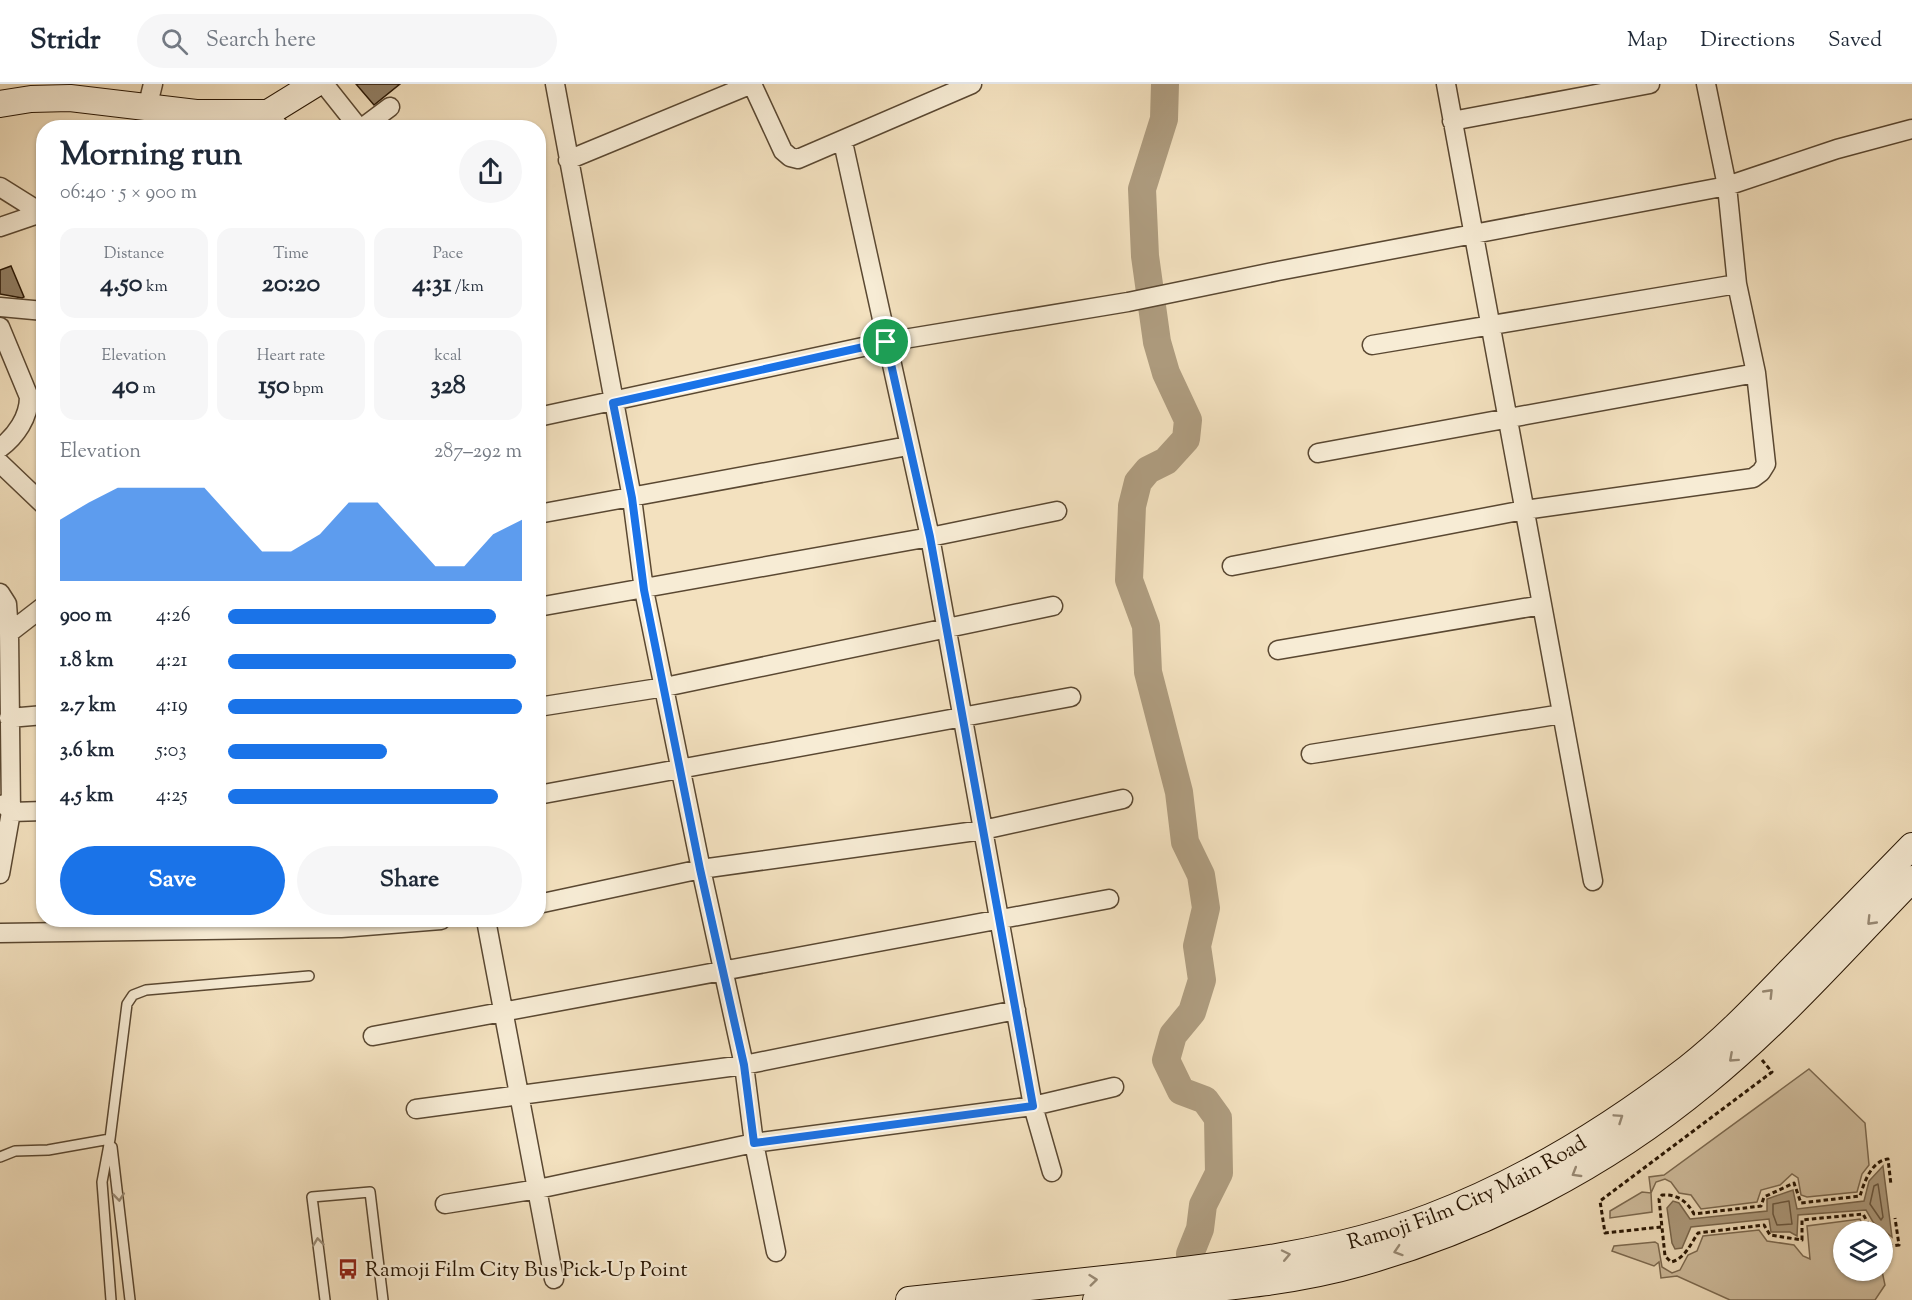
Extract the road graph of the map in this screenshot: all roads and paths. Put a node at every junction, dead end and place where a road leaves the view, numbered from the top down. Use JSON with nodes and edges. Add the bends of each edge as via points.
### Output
{"nodes":[{"id":1,"x":315,"y":84,"type":"edge"},
{"id":2,"x":324,"y":84,"type":"edge"},
{"id":3,"x":555,"y":84,"type":"edge"},
{"id":4,"x":752,"y":84,"type":"edge"},
{"id":5,"x":972,"y":84,"type":"edge"},
{"id":6,"x":1446,"y":84,"type":"edge"},
{"id":7,"x":1650,"y":84,"type":"edge"},
{"id":8,"x":1706,"y":84,"type":"edge"},
{"id":9,"x":150,"y":96,"type":"edge"},
{"id":10,"x":0,"y":105,"type":"edge"},
{"id":11,"x":390,"y":107,"type":"dead end"},
{"id":12,"x":195,"y":120,"type":"edge"},
{"id":13,"x":274,"y":120,"type":"edge"},
{"id":14,"x":353,"y":120,"type":"edge"},
{"id":15,"x":371,"y":120,"type":"edge"},
{"id":16,"x":1452,"y":121,"type":"junction"},
{"id":17,"x":1912,"y":129,"type":"edge"},
{"id":18,"x":843,"y":142,"type":"junction"},
{"id":19,"x":568,"y":160,"type":"junction"},
{"id":20,"x":1726,"y":186,"type":"junction"},
{"id":21,"x":0,"y":187,"type":"edge"},
{"id":22,"x":36,"y":208,"type":"edge"},
{"id":23,"x":36,"y":214,"type":"edge"},
{"id":24,"x":0,"y":227,"type":"edge"},
{"id":25,"x":1473,"y":235,"type":"junction"},
{"id":26,"x":1737,"y":284,"type":"junction"},
{"id":27,"x":0,"y":307,"type":"edge"},
{"id":28,"x":36,"y":310,"type":"edge"},
{"id":29,"x":1490,"y":325,"type":"junction"},
{"id":30,"x":0,"y":327,"type":"edge"},
{"id":31,"x":886,"y":342,"type":"junction"},
{"id":32,"x":1372,"y":345,"type":"dead end"},
{"id":33,"x":4,"y":350,"type":"edge"},
{"id":34,"x":1756,"y":373,"type":"junction"},
{"id":35,"x":36,"y":398,"type":"edge"},
{"id":36,"x":613,"y":403,"type":"junction"},
{"id":37,"x":546,"y":416,"type":"edge"},
{"id":38,"x":1508,"y":420,"type":"junction"},
{"id":39,"x":908,"y":446,"type":"junction"},
{"id":40,"x":0,"y":448,"type":"edge"},
{"id":41,"x":1318,"y":453,"type":"dead end"},
{"id":42,"x":0,"y":463,"type":"edge"},
{"id":43,"x":36,"y":497,"type":"edge"},
{"id":44,"x":632,"y":498,"type":"junction"},
{"id":45,"x":1524,"y":510,"type":"junction"},
{"id":46,"x":1057,"y":511,"type":"dead end"},
{"id":47,"x":546,"y":513,"type":"edge"},
{"id":48,"x":930,"y":537,"type":"junction"},
{"id":49,"x":1232,"y":566,"type":"dead end"},
{"id":50,"x":644,"y":590,"type":"junction"},
{"id":51,"x":0,"y":593,"type":"edge"},
{"id":52,"x":1542,"y":605,"type":"junction"},
{"id":53,"x":546,"y":606,"type":"edge"},
{"id":54,"x":1053,"y":606,"type":"dead end"},
{"id":55,"x":36,"y":612,"type":"edge"},
{"id":56,"x":944,"y":628,"type":"junction"},
{"id":57,"x":9,"y":633,"type":"junction"},
{"id":58,"x":1278,"y":650,"type":"dead end"},
{"id":59,"x":665,"y":687,"type":"junction"},
{"id":60,"x":1071,"y":697,"type":"dead end"},
{"id":61,"x":546,"y":706,"type":"edge"},
{"id":62,"x":1562,"y":714,"type":"junction"},
{"id":63,"x":36,"y":716,"type":"edge"},
{"id":64,"x":9,"y":718,"type":"junction"},
{"id":65,"x":962,"y":718,"type":"junction"},
{"id":66,"x":1311,"y":754,"type":"dead end"},
{"id":67,"x":682,"y":770,"type":"junction"},
{"id":68,"x":546,"y":794,"type":"edge"},
{"id":69,"x":1123,"y":799,"type":"dead end"},
{"id":70,"x":5,"y":806,"type":"edge"},
{"id":71,"x":36,"y":810,"type":"edge"},
{"id":72,"x":983,"y":830,"type":"junction"},
{"id":73,"x":1910,"y":852,"type":"edge"},
{"id":74,"x":700,"y":869,"type":"junction"},
{"id":75,"x":0,"y":874,"type":"edge"},
{"id":76,"x":1912,"y":879,"type":"edge"},
{"id":77,"x":1593,"y":881,"type":"dead end"},
{"id":78,"x":1109,"y":899,"type":"dead end"},
{"id":79,"x":546,"y":902,"type":"edge"},
{"id":80,"x":999,"y":921,"type":"junction"},
{"id":81,"x":354,"y":927,"type":"edge"},
{"id":82,"x":487,"y":927,"type":"edge"},
{"id":83,"x":0,"y":933,"type":"edge"},
{"id":84,"x":723,"y":970,"type":"junction"},
{"id":85,"x":309,"y":975,"type":"dead end"},
{"id":86,"x":1016,"y":1010,"type":"junction"},
{"id":87,"x":503,"y":1014,"type":"junction"},
{"id":88,"x":373,"y":1036,"type":"dead end"},
{"id":89,"x":1749,"y":1045,"type":"junction"},
{"id":90,"x":744,"y":1065,"type":"junction"},
{"id":91,"x":1114,"y":1087,"type":"dead end"},
{"id":92,"x":521,"y":1095,"type":"junction"},
{"id":93,"x":1033,"y":1106,"type":"junction"},
{"id":94,"x":416,"y":1109,"type":"dead end"},
{"id":95,"x":110,"y":1139,"type":"junction"},
{"id":96,"x":754,"y":1143,"type":"junction"},
{"id":97,"x":0,"y":1157,"type":"edge"},
{"id":98,"x":1052,"y":1172,"type":"dead end"},
{"id":99,"x":1891,"y":1185,"type":"dead end"},
{"id":100,"x":538,"y":1190,"type":"junction"},
{"id":101,"x":446,"y":1204,"type":"dead end"},
{"id":102,"x":1895,"y":1218,"type":"dead end"},
{"id":103,"x":1867,"y":1221,"type":"edge"},
{"id":104,"x":1661,"y":1227,"type":"junction"},
{"id":105,"x":1893,"y":1246,"type":"edge"},
{"id":106,"x":776,"y":1252,"type":"dead end"},
{"id":107,"x":554,"y":1279,"type":"dead end"},
{"id":108,"x":111,"y":1300,"type":"edge"},
{"id":109,"x":130,"y":1300,"type":"edge"},
{"id":110,"x":324,"y":1300,"type":"edge"},
{"id":111,"x":383,"y":1300,"type":"edge"},
{"id":112,"x":909,"y":1300,"type":"edge"},
{"id":113,"x":1096,"y":1300,"type":"edge"}],
"edges":[{"from":1,"to":13,"type":"street"},
{"from":2,"to":14,"type":"street"},
{"from":3,"to":19,"type":"street"},
{"from":4,"to":18,"type":"street","via":[[783,151],[790,157],[807,157]]},
{"from":4,"to":19,"type":"street"},
{"from":5,"to":18,"type":"street"},
{"from":6,"to":16,"type":"street"},
{"from":7,"to":16,"type":"street"},
{"from":8,"to":20,"type":"street"},
{"from":9,"to":10,"type":"street","via":[[31,99]]},
{"from":9,"to":12,"type":"street"},
{"from":11,"to":15,"type":"street"},
{"from":12,"to":13,"type":"street"},
{"from":16,"to":25,"type":"street"},
{"from":17,"to":20,"type":"street","via":[[1837,148]]},
{"from":18,"to":31,"type":"street"},
{"from":19,"to":36,"type":"street"},
{"from":20,"to":25,"type":"street"},
{"from":20,"to":26,"type":"street"},
{"from":21,"to":22,"type":"street"},
{"from":23,"to":24,"type":"street"},
{"from":25,"to":29,"type":"street"},
{"from":25,"to":31,"type":"street","via":[[1080,311]]},
{"from":26,"to":29,"type":"street"},
{"from":26,"to":34,"type":"street"},
{"from":27,"to":28,"type":"street"},
{"from":29,"to":32,"type":"street"},
{"from":29,"to":38,"type":"street"},
{"from":30,"to":33,"type":"street"},
{"from":31,"to":36,"type":"street"},
{"from":31,"to":39,"type":"street"},
{"from":33,"to":35,"type":"street"},
{"from":34,"to":38,"type":"street"},
{"from":34,"to":45,"type":"street","via":[[1766,464],[1753,478]]},
{"from":35,"to":40,"type":"street","via":[[22,424]]},
{"from":36,"to":37,"type":"street"},
{"from":36,"to":44,"type":"street"},
{"from":38,"to":41,"type":"street"},
{"from":38,"to":45,"type":"street"},
{"from":39,"to":44,"type":"street"},
{"from":39,"to":48,"type":"street"},
{"from":42,"to":43,"type":"street"},
{"from":44,"to":47,"type":"street"},
{"from":44,"to":50,"type":"street"},
{"from":45,"to":49,"type":"street"},
{"from":45,"to":52,"type":"street"},
{"from":46,"to":48,"type":"street"},
{"from":48,"to":50,"type":"street"},
{"from":48,"to":56,"type":"street"},
{"from":50,"to":53,"type":"street"},
{"from":50,"to":59,"type":"street"},
{"from":51,"to":57,"type":"street","via":[[7,604]]},
{"from":52,"to":58,"type":"street"},
{"from":52,"to":62,"type":"street"},
{"from":54,"to":56,"type":"street"},
{"from":55,"to":57,"type":"street"},
{"from":56,"to":59,"type":"street"},
{"from":56,"to":65,"type":"street"},
{"from":57,"to":64,"type":"street"},
{"from":59,"to":61,"type":"street"},
{"from":59,"to":67,"type":"street"},
{"from":60,"to":65,"type":"street"},
{"from":62,"to":66,"type":"street"},
{"from":62,"to":77,"type":"street"},
{"from":63,"to":64,"type":"street"},
{"from":64,"to":70,"type":"street"},
{"from":65,"to":67,"type":"street"},
{"from":65,"to":72,"type":"street"},
{"from":67,"to":68,"type":"street"},
{"from":67,"to":74,"type":"street"},
{"from":69,"to":72,"type":"street"},
{"from":70,"to":71,"type":"street"},
{"from":70,"to":75,"type":"street"},
{"from":72,"to":74,"type":"street"},
{"from":72,"to":80,"type":"street"},
{"from":112,"to":73,"type":"street","name":"Ramoji Film City Main Road","one_way":true,"via":[[1278,1257],[1352,1241],[1428,1218],[1501,1187],[1622,1116],[1690,1066],[1750,1012]]},
{"from":74,"to":79,"type":"street"},
{"from":74,"to":84,"type":"street"},
{"from":76,"to":89,"type":"street","name":"Ramoji Film City Main Road","one_way":true},
{"from":78,"to":80,"type":"street"},
{"from":80,"to":84,"type":"street"},
{"from":80,"to":86,"type":"street"},
{"from":81,"to":83,"type":"street"},
{"from":82,"to":87,"type":"street"},
{"from":84,"to":87,"type":"street"},
{"from":84,"to":90,"type":"street"},
{"from":85,"to":95,"type":"lane","via":[[146,990],[134,995],[124,1013]]},
{"from":86,"to":90,"type":"street"},
{"from":86,"to":93,"type":"street"},
{"from":87,"to":88,"type":"street"},
{"from":87,"to":92,"type":"street"},
{"from":89,"to":104,"type":"path","via":[[1772,1072],[1600,1200],[1605,1233]]},
{"from":89,"to":113,"type":"street","name":"Ramoji Film City Main Road","one_way":true,"via":[[1635,1137],[1561,1181],[1436,1239],[1359,1264],[1281,1278]]},
{"from":90,"to":92,"type":"street"},
{"from":90,"to":96,"type":"street"},
{"from":91,"to":93,"type":"street"},
{"from":92,"to":94,"type":"street"},
{"from":92,"to":100,"type":"street"},
{"from":93,"to":96,"type":"street"},
{"from":93,"to":98,"type":"street"},
{"from":95,"to":97,"type":"lane","via":[[48,1150],[15,1151]]},
{"from":95,"to":108,"type":"lane","via":[[102,1182]]},
{"from":95,"to":109,"type":"lane","one_way":true},
{"from":96,"to":100,"type":"street"},
{"from":96,"to":106,"type":"street"},
{"from":99,"to":104,"type":"path","via":[[1888,1159],[1873,1168],[1860,1196],[1801,1203],[1794,1183],[1764,1197],[1761,1206],[1694,1214],[1685,1201],[1662,1195]]},
{"from":100,"to":101,"type":"street"},
{"from":100,"to":107,"type":"street"},
{"from":102,"to":105,"type":"path","via":[[1899,1245]]},
{"from":103,"to":104,"type":"path","via":[[1863,1214],[1802,1220],[1802,1240],[1770,1235],[1764,1225],[1698,1233],[1691,1247],[1671,1262],[1665,1256]]},
{"from":110,"to":111,"type":"lane","one_way":true,"via":[[312,1197],[370,1192]]}]}
